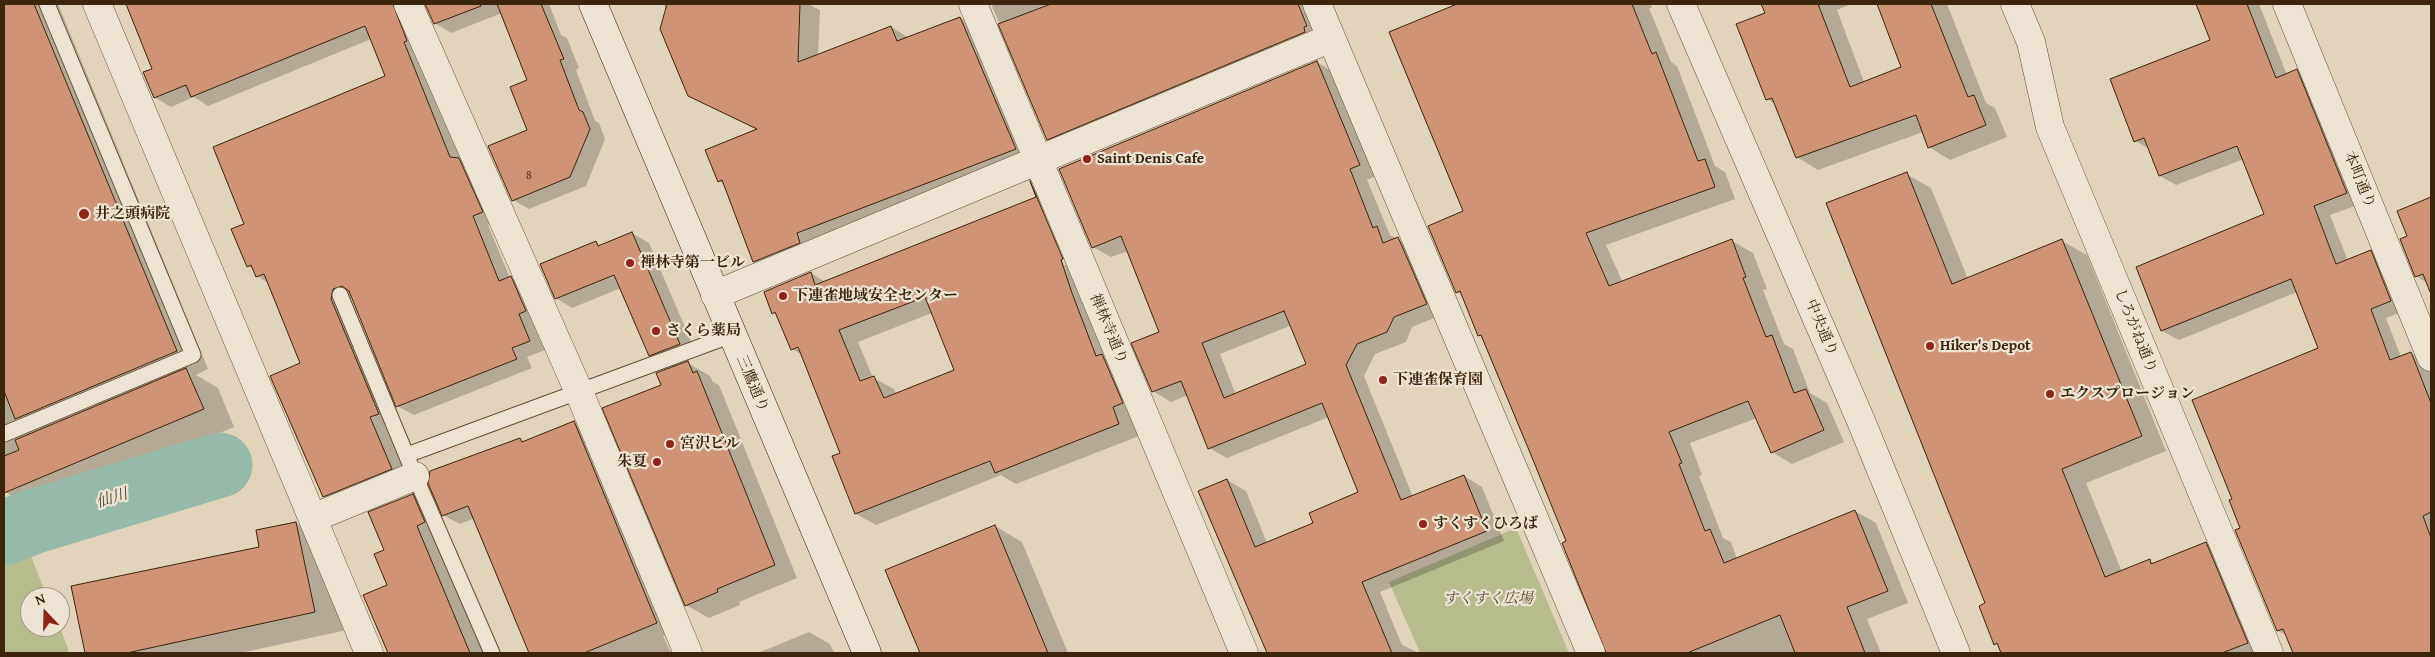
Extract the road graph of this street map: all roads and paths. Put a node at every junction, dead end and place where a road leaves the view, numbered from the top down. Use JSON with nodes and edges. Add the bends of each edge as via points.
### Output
{"nodes":[{"id":1,"x":47,"y":4,"type":"edge"},
{"id":2,"x":97,"y":4,"type":"edge"},
{"id":3,"x":408,"y":4,"type":"edge"},
{"id":4,"x":593,"y":4,"type":"edge"},
{"id":5,"x":974,"y":4,"type":"edge"},
{"id":6,"x":1316,"y":4,"type":"edge"},
{"id":7,"x":1681,"y":4,"type":"edge"},
{"id":8,"x":2015,"y":4,"type":"edge"},
{"id":9,"x":2287,"y":4,"type":"edge"},
{"id":10,"x":1331,"y":38,"type":"junction"},
{"id":11,"x":1037,"y":160,"type":"junction"},
{"id":12,"x":340,"y":295,"type":"dead end"},
{"id":13,"x":715,"y":295,"type":"junction"},
{"id":14,"x":732,"y":335,"type":"junction"},
{"id":15,"x":2431,"y":357,"type":"edge"},
{"id":16,"x":579,"y":392,"type":"junction"},
{"id":17,"x":4,"y":434,"type":"edge"},
{"id":18,"x":411,"y":466,"type":"junction"},
{"id":19,"x":313,"y":518,"type":"junction"},
{"id":20,"x":370,"y":653,"type":"edge"},
{"id":21,"x":492,"y":653,"type":"edge"},
{"id":22,"x":688,"y":653,"type":"edge"},
{"id":23,"x":867,"y":653,"type":"edge"},
{"id":24,"x":1244,"y":653,"type":"edge"},
{"id":25,"x":1591,"y":653,"type":"edge"},
{"id":26,"x":1956,"y":653,"type":"edge"},
{"id":27,"x":2269,"y":653,"type":"edge"}],
"edges":[{"from":1,"to":17,"type":"lane","via":[[193,355]]},
{"from":2,"to":19,"type":"street"},
{"from":3,"to":16,"type":"street"},
{"from":4,"to":13,"type":"street","name":"三鷹通り"},
{"from":5,"to":11,"type":"street","name":"禅林寺通り"},
{"from":6,"to":10,"type":"street"},
{"from":7,"to":26,"type":"street","name":"中央通り","via":[[1861,421]]},
{"from":8,"to":27,"type":"street","name":"しろがね通り","via":[[2031,42],[2050,127]]},
{"from":9,"to":15,"type":"street","name":"本町通り"},
{"from":10,"to":11,"type":"street"},
{"from":10,"to":25,"type":"street"},
{"from":11,"to":13,"type":"street"},
{"from":11,"to":24,"type":"street","name":"禅林寺通り"},
{"from":12,"to":18,"type":"lane"},
{"from":13,"to":14,"type":"street","name":"三鷹通り"},
{"from":14,"to":16,"type":"lane"},
{"from":14,"to":23,"type":"street","name":"三鷹通り"},
{"from":16,"to":18,"type":"lane"},
{"from":16,"to":22,"type":"street"},
{"from":18,"to":19,"type":"street"},
{"from":18,"to":21,"type":"lane"},
{"from":19,"to":20,"type":"street"}]}
